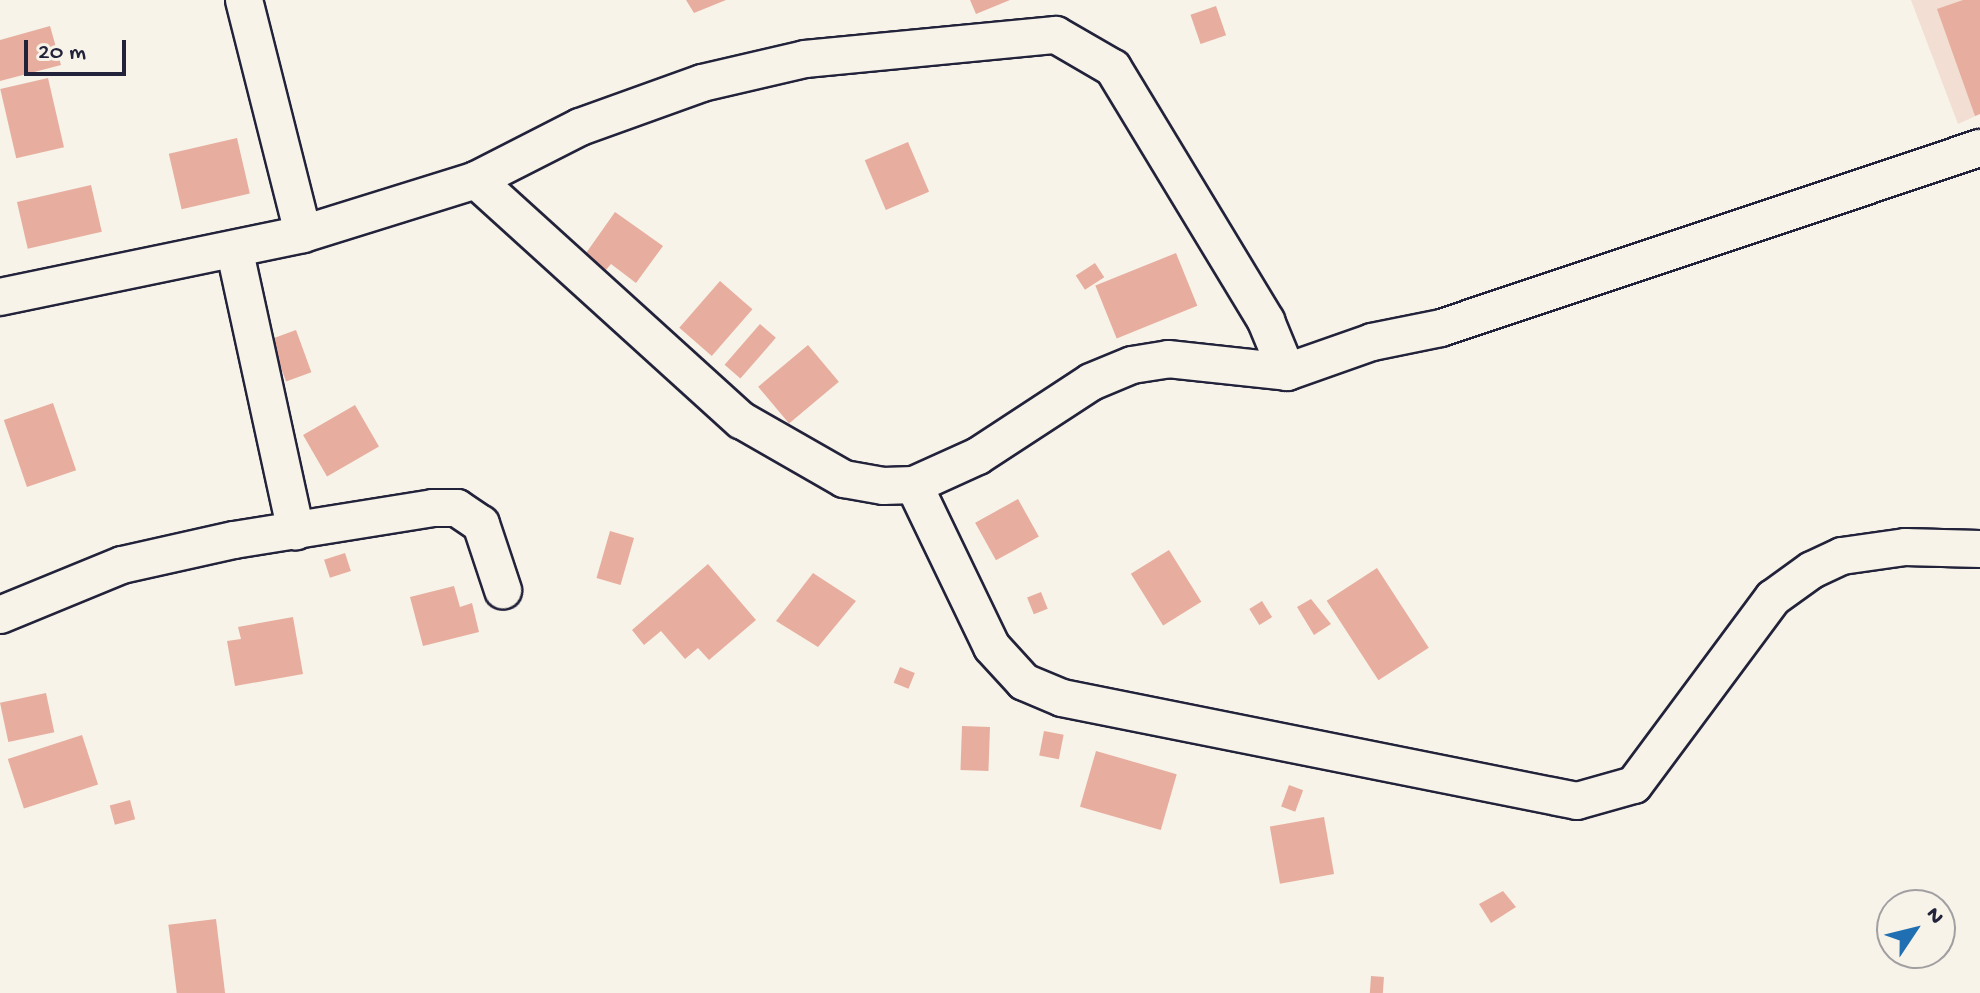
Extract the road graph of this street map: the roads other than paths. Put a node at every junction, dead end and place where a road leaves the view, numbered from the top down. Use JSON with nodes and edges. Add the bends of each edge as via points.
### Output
{"nodes":[{"id":1,"x":244,"y":0,"type":"edge"},
{"id":2,"x":1980,"y":148,"type":"edge"},
{"id":3,"x":476,"y":180,"type":"junction"},
{"id":4,"x":303,"y":234,"type":"junction"},
{"id":5,"x":235,"y":252,"type":"junction"},
{"id":6,"x":0,"y":297,"type":"edge"},
{"id":7,"x":1287,"y":372,"type":"junction"},
{"id":8,"x":914,"y":485,"type":"junction"},
{"id":9,"x":296,"y":531,"type":"junction"},
{"id":10,"x":1980,"y":549,"type":"edge"},
{"id":11,"x":503,"y":590,"type":"dead end"},
{"id":12,"x":0,"y":615,"type":"edge"}],
"edges":[{"from":1,"to":4,"type":"street"},
{"from":2,"to":7,"type":"street","via":[[1441,328],[1372,342]]},
{"from":3,"to":4,"type":"street"},
{"from":3,"to":7,"type":"street","via":[[580,127],[702,83],[805,59],[1056,35],[1113,68],[1266,321]]},
{"from":3,"to":8,"type":"street","via":[[741,420],[844,479]]},
{"from":4,"to":5,"type":"street"},
{"from":5,"to":6,"type":"street"},
{"from":5,"to":9,"type":"street"},
{"from":7,"to":8,"type":"street","via":[[1168,359],[1132,365],[1091,382],[978,456]]},
{"from":8,"to":10,"type":"street","via":[[992,647],[1024,682],[1062,698],[1577,801],[1634,785],[1773,598],[1812,570],[1842,556],[1905,547]]},
{"from":9,"to":11,"type":"street","via":[[457,508],[481,524]]},
{"from":9,"to":12,"type":"street","via":[[122,565]]}]}
